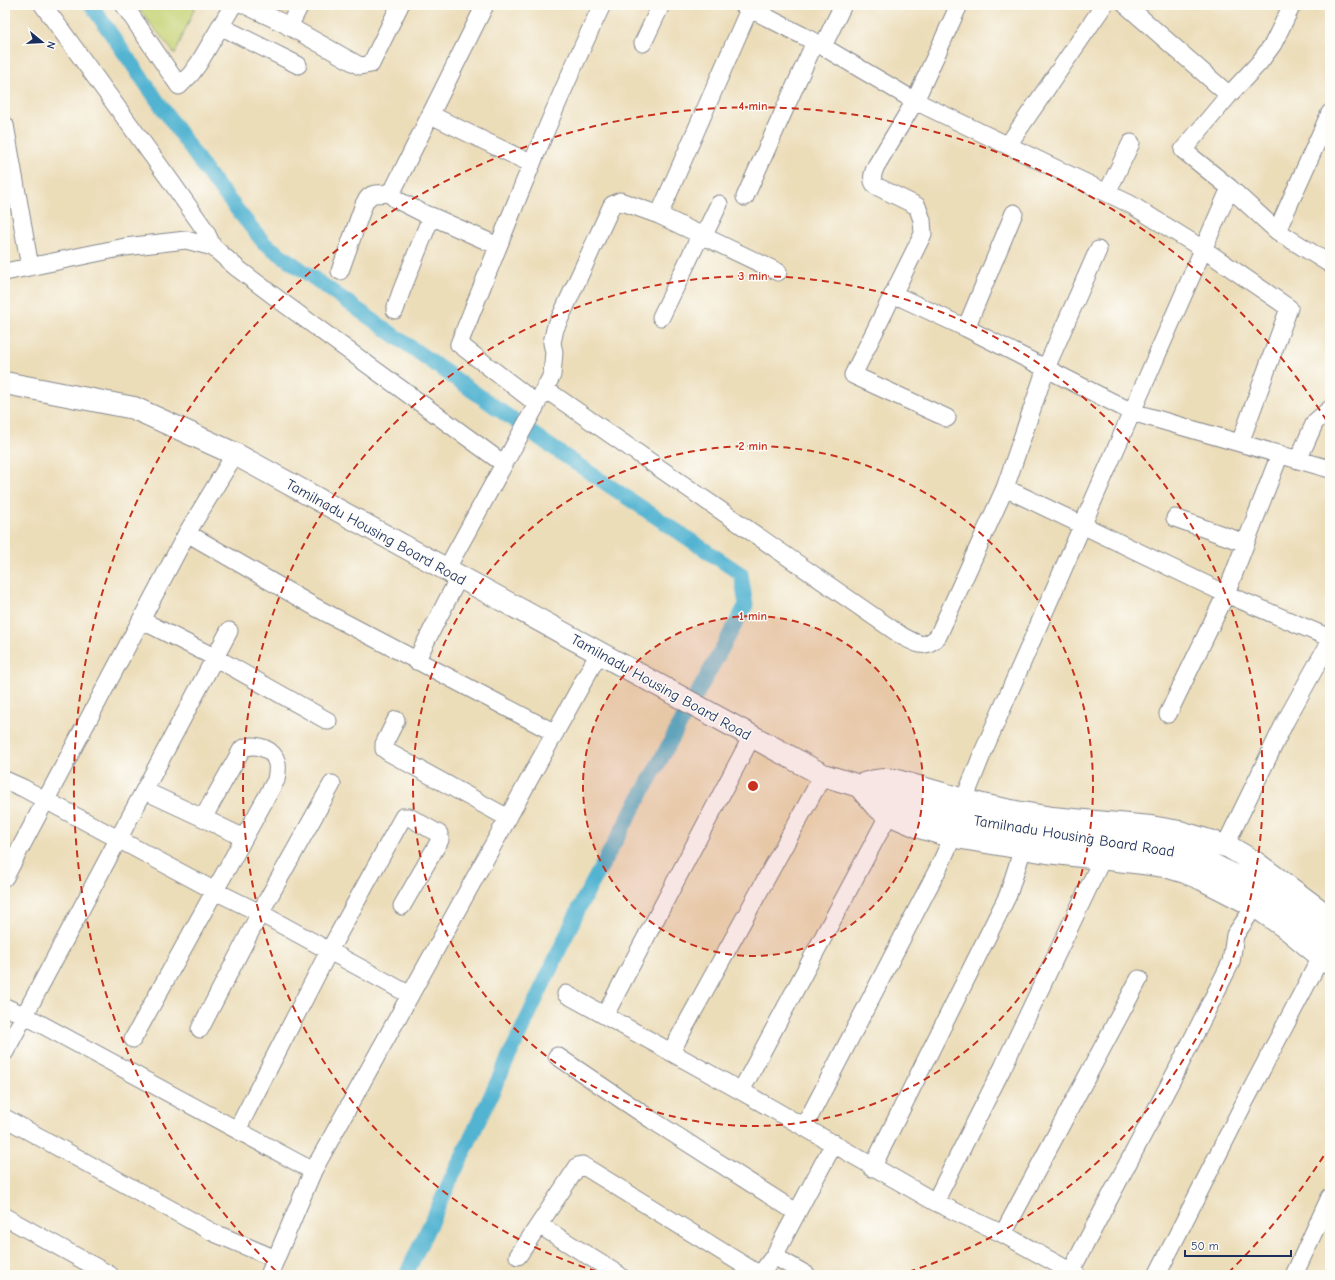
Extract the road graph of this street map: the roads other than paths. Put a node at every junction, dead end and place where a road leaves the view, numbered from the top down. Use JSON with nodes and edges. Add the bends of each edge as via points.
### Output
{"nodes":[{"id":1,"x":43,"y":5,"type":"edge"},
{"id":2,"x":124,"y":5,"type":"edge"},
{"id":3,"x":233,"y":5,"type":"edge"},
{"id":4,"x":245,"y":5,"type":"edge"},
{"id":5,"x":300,"y":5,"type":"edge"},
{"id":6,"x":400,"y":5,"type":"edge"},
{"id":7,"x":486,"y":5,"type":"edge"},
{"id":8,"x":602,"y":5,"type":"edge"},
{"id":9,"x":661,"y":5,"type":"edge"},
{"id":10,"x":842,"y":5,"type":"edge"},
{"id":11,"x":959,"y":5,"type":"edge"},
{"id":12,"x":1104,"y":5,"type":"edge"},
{"id":13,"x":1126,"y":5,"type":"edge"},
{"id":14,"x":1292,"y":5,"type":"edge"},
{"id":15,"x":748,"y":6,"type":"edge"},
{"id":16,"x":220,"y":26,"type":"junction"},
{"id":17,"x":290,"y":27,"type":"junction"},
{"id":18,"x":643,"y":43,"type":"dead end"},
{"id":19,"x":819,"y":44,"type":"junction"},
{"id":20,"x":298,"y":65,"type":"dead end"},
{"id":21,"x":1229,"y":95,"type":"junction"},
{"id":22,"x":915,"y":100,"type":"junction"},
{"id":23,"x":1330,"y":113,"type":"edge"},
{"id":24,"x":431,"y":115,"type":"junction"},
{"id":25,"x":5,"y":125,"type":"edge"},
{"id":26,"x":1132,"y":143,"type":"dead end"},
{"id":27,"x":1008,"y":146,"type":"junction"},
{"id":28,"x":532,"y":164,"type":"junction"},
{"id":29,"x":1230,"y":188,"type":"junction"},
{"id":30,"x":389,"y":193,"type":"junction"},
{"id":31,"x":1107,"y":193,"type":"junction"},
{"id":32,"x":745,"y":197,"type":"dead end"},
{"id":33,"x":719,"y":204,"type":"dead end"},
{"id":34,"x":1014,"y":213,"type":"dead end"},
{"id":35,"x":659,"y":215,"type":"junction"},
{"id":36,"x":431,"y":217,"type":"junction"},
{"id":37,"x":1277,"y":231,"type":"junction"},
{"id":38,"x":702,"y":237,"type":"junction"},
{"id":39,"x":498,"y":246,"type":"junction"},
{"id":40,"x":213,"y":247,"type":"junction"},
{"id":41,"x":1203,"y":249,"type":"junction"},
{"id":42,"x":1098,"y":250,"type":"dead end"},
{"id":43,"x":1330,"y":264,"type":"edge"},
{"id":44,"x":30,"y":267,"type":"junction"},
{"id":45,"x":340,"y":271,"type":"dead end"},
{"id":46,"x":5,"y":272,"type":"edge"},
{"id":47,"x":778,"y":272,"type":"dead end"},
{"id":48,"x":893,"y":294,"type":"junction"},
{"id":49,"x":395,"y":310,"type":"dead end"},
{"id":50,"x":661,"y":317,"type":"dead end"},
{"id":51,"x":966,"y":328,"type":"junction"},
{"id":52,"x":1046,"y":368,"type":"junction"},
{"id":53,"x":5,"y":383,"type":"edge"},
{"id":54,"x":538,"y":402,"type":"junction"},
{"id":55,"x":1330,"y":409,"type":"edge"},
{"id":56,"x":1132,"y":412,"type":"junction"},
{"id":57,"x":946,"y":418,"type":"dead end"},
{"id":58,"x":1240,"y":443,"type":"junction"},
{"id":59,"x":235,"y":454,"type":"junction"},
{"id":60,"x":1280,"y":454,"type":"junction"},
{"id":61,"x":1298,"y":460,"type":"junction"},
{"id":62,"x":504,"y":464,"type":"junction"},
{"id":63,"x":1330,"y":469,"type":"edge"},
{"id":64,"x":1005,"y":488,"type":"junction"},
{"id":65,"x":1175,"y":518,"type":"dead end"},
{"id":66,"x":1082,"y":525,"type":"junction"},
{"id":67,"x":187,"y":533,"type":"junction"},
{"id":68,"x":1245,"y":543,"type":"junction"},
{"id":69,"x":453,"y":573,"type":"junction"},
{"id":70,"x":1226,"y":594,"type":"junction"},
{"id":71,"x":140,"y":620,"type":"junction"},
{"id":72,"x":229,"y":631,"type":"dead end"},
{"id":73,"x":1330,"y":638,"type":"edge"},
{"id":74,"x":1330,"y":641,"type":"edge"},
{"id":75,"x":599,"y":653,"type":"junction"},
{"id":76,"x":216,"y":658,"type":"junction"},
{"id":77,"x":416,"y":661,"type":"junction"},
{"id":78,"x":1168,"y":714,"type":"dead end"},
{"id":79,"x":396,"y":720,"type":"dead end"},
{"id":80,"x":328,"y":721,"type":"dead end"},
{"id":81,"x":555,"y":733,"type":"junction"},
{"id":82,"x":752,"y":736,"type":"junction"},
{"id":83,"x":823,"y":776,"type":"junction"},
{"id":84,"x":5,"y":780,"type":"edge"},
{"id":85,"x":332,"y":784,"type":"dead end"},
{"id":86,"x":859,"y":786,"type":"junction"},
{"id":87,"x":145,"y":791,"type":"junction"},
{"id":88,"x":45,"y":800,"type":"junction"},
{"id":89,"x":964,"y":800,"type":"junction"},
{"id":90,"x":893,"y":806,"type":"junction"},
{"id":91,"x":203,"y":818,"type":"junction"},
{"id":92,"x":508,"y":818,"type":"junction"},
{"id":93,"x":953,"y":836,"type":"junction"},
{"id":94,"x":244,"y":838,"type":"junction"},
{"id":95,"x":119,"y":839,"type":"junction"},
{"id":96,"x":1225,"y":846,"type":"junction"},
{"id":97,"x":1023,"y":848,"type":"junction"},
{"id":98,"x":1103,"y":857,"type":"junction"},
{"id":99,"x":5,"y":877,"type":"edge"},
{"id":100,"x":215,"y":891,"type":"junction"},
{"id":101,"x":402,"y":906,"type":"dead end"},
{"id":102,"x":1255,"y":906,"type":"junction"},
{"id":103,"x":260,"y":913,"type":"junction"},
{"id":104,"x":1330,"y":918,"type":"edge"},
{"id":105,"x":329,"y":951,"type":"junction"},
{"id":106,"x":1327,"y":955,"type":"edge"},
{"id":107,"x":1139,"y":979,"type":"dead end"},
{"id":108,"x":566,"y":994,"type":"dead end"},
{"id":109,"x":410,"y":995,"type":"junction"},
{"id":110,"x":5,"y":1007,"type":"edge"},
{"id":111,"x":24,"y":1015,"type":"junction"},
{"id":112,"x":605,"y":1015,"type":"junction"},
{"id":113,"x":200,"y":1029,"type":"dead end"},
{"id":114,"x":133,"y":1040,"type":"dead end"},
{"id":115,"x":5,"y":1052,"type":"edge"},
{"id":116,"x":671,"y":1052,"type":"junction"},
{"id":117,"x":557,"y":1056,"type":"dead end"},
{"id":118,"x":741,"y":1091,"type":"junction"},
{"id":119,"x":5,"y":1118,"type":"edge"},
{"id":120,"x":804,"y":1127,"type":"junction"},
{"id":121,"x":237,"y":1130,"type":"junction"},
{"id":122,"x":834,"y":1143,"type":"junction"},
{"id":123,"x":872,"y":1168,"type":"junction"},
{"id":124,"x":313,"y":1171,"type":"junction"},
{"id":125,"x":1330,"y":1197,"type":"edge"},
{"id":126,"x":935,"y":1202,"type":"junction"},
{"id":127,"x":796,"y":1212,"type":"junction"},
{"id":128,"x":5,"y":1217,"type":"edge"},
{"id":129,"x":539,"y":1225,"type":"junction"},
{"id":130,"x":1003,"y":1234,"type":"junction"},
{"id":131,"x":518,"y":1256,"type":"dead end"},
{"id":132,"x":774,"y":1256,"type":"junction"},
{"id":133,"x":276,"y":1259,"type":"junction"},
{"id":134,"x":1074,"y":1273,"type":"edge"},
{"id":135,"x":110,"y":1275,"type":"edge"},
{"id":136,"x":269,"y":1275,"type":"edge"},
{"id":137,"x":619,"y":1275,"type":"edge"},
{"id":138,"x":760,"y":1275,"type":"edge"},
{"id":139,"x":807,"y":1275,"type":"edge"},
{"id":140,"x":1156,"y":1275,"type":"edge"},
{"id":141,"x":1294,"y":1275,"type":"edge"}],
"edges":[{"from":1,"to":40,"type":"street","via":[[205,230]]},
{"from":2,"to":16,"type":"street","via":[[179,86],[192,74]]},
{"from":3,"to":16,"type":"street"},
{"from":4,"to":17,"type":"street"},
{"from":5,"to":17,"type":"street"},
{"from":6,"to":17,"type":"street","via":[[371,64],[366,66],[360,66]]},
{"from":7,"to":24,"type":"street"},
{"from":8,"to":28,"type":"street","via":[[576,59]]},
{"from":9,"to":18,"type":"street"},
{"from":10,"to":19,"type":"street"},
{"from":11,"to":22,"type":"street"},
{"from":12,"to":27,"type":"street"},
{"from":13,"to":21,"type":"street"},
{"from":14,"to":21,"type":"street","via":[[1273,44]]},
{"from":15,"to":19,"type":"street"},
{"from":15,"to":35,"type":"street"},
{"from":16,"to":20,"type":"street"},
{"from":19,"to":22,"type":"street"},
{"from":19,"to":32,"type":"street"},
{"from":21,"to":29,"type":"street","via":[[1183,150]]},
{"from":22,"to":27,"type":"street"},
{"from":22,"to":48,"type":"street","via":[[872,176],[876,186],[917,206],[922,220],[923,234]]},
{"from":23,"to":37,"type":"street"},
{"from":24,"to":28,"type":"street"},
{"from":24,"to":30,"type":"street","via":[[401,176]]},
{"from":25,"to":44,"type":"street"},
{"from":26,"to":31,"type":"street"},
{"from":27,"to":31,"type":"street"},
{"from":28,"to":39,"type":"street"},
{"from":29,"to":37,"type":"street"},
{"from":29,"to":41,"type":"street"},
{"from":30,"to":36,"type":"street","via":[[397,200]]},
{"from":30,"to":45,"type":"street","via":[[374,193],[368,197]]},
{"from":31,"to":41,"type":"street","via":[[1130,204]]},
{"from":33,"to":38,"type":"street"},
{"from":34,"to":51,"type":"street"},
{"from":35,"to":38,"type":"street"},
{"from":35,"to":54,"type":"street","via":[[620,201],[612,205],[555,329],[552,343],[552,375]]},
{"from":36,"to":39,"type":"street"},
{"from":36,"to":49,"type":"street"},
{"from":37,"to":43,"type":"street"},
{"from":38,"to":47,"type":"street"},
{"from":38,"to":50,"type":"street"},
{"from":39,"to":54,"type":"street","via":[[459,344]]},
{"from":40,"to":44,"type":"street","via":[[186,240],[125,247]]},
{"from":40,"to":62,"type":"street","via":[[286,305]]},
{"from":41,"to":56,"type":"street"},
{"from":41,"to":58,"type":"street","via":[[1289,308]]},
{"from":42,"to":52,"type":"street"},
{"from":44,"to":46,"type":"street"},
{"from":48,"to":51,"type":"street"},
{"from":48,"to":57,"type":"street","via":[[853,375]]},
{"from":51,"to":52,"type":"street"},
{"from":52,"to":56,"type":"street"},
{"from":52,"to":64,"type":"street"},
{"from":53,"to":59,"type":"street","name":"Tamilnadu Housing Board Road","via":[[134,408]]},
{"from":54,"to":62,"type":"street"},
{"from":54,"to":64,"type":"street","via":[[916,644],[924,645],[938,636]]},
{"from":55,"to":61,"type":"street","via":[[1315,422]]},
{"from":56,"to":58,"type":"street"},
{"from":56,"to":66,"type":"street"},
{"from":58,"to":60,"type":"street"},
{"from":59,"to":67,"type":"street"},
{"from":59,"to":69,"type":"street","name":"Tamilnadu Housing Board Road"},
{"from":60,"to":61,"type":"street"},
{"from":60,"to":68,"type":"street"},
{"from":61,"to":63,"type":"street"},
{"from":62,"to":69,"type":"street"},
{"from":64,"to":66,"type":"street"},
{"from":65,"to":68,"type":"street"},
{"from":66,"to":70,"type":"street"},
{"from":66,"to":89,"type":"street"},
{"from":67,"to":71,"type":"street"},
{"from":67,"to":77,"type":"street","via":[[315,607]]},
{"from":68,"to":70,"type":"street"},
{"from":69,"to":75,"type":"street","name":"Tamilnadu Housing Board Road"},
{"from":69,"to":77,"type":"street"},
{"from":70,"to":73,"type":"street"},
{"from":70,"to":78,"type":"street"},
{"from":71,"to":76,"type":"street"},
{"from":71,"to":88,"type":"street"},
{"from":72,"to":76,"type":"street"},
{"from":74,"to":96,"type":"street","via":[[1285,722]]},
{"from":75,"to":81,"type":"street"},
{"from":75,"to":82,"type":"street","name":"Tamilnadu Housing Board Road"},
{"from":76,"to":80,"type":"street"},
{"from":76,"to":87,"type":"street"},
{"from":77,"to":81,"type":"street"},
{"from":79,"to":92,"type":"street","via":[[384,749]]},
{"from":81,"to":92,"type":"street"},
{"from":82,"to":83,"type":"street","name":"Tamilnadu Housing Board Road"},
{"from":82,"to":112,"type":"street"},
{"from":83,"to":86,"type":"street","name":"Tamilnadu Housing Board Road"},
{"from":83,"to":116,"type":"street"},
{"from":84,"to":88,"type":"street"},
{"from":85,"to":103,"type":"street"},
{"from":86,"to":89,"type":"street","via":[[874,780],[894,780]]},
{"from":86,"to":90,"type":"street","via":[[876,806]]},
{"from":87,"to":91,"type":"street"},
{"from":87,"to":95,"type":"street"},
{"from":88,"to":95,"type":"street"},
{"from":88,"to":99,"type":"street"},
{"from":89,"to":96,"type":"street","via":[[1045,817],[1180,832]]},
{"from":90,"to":93,"type":"street","via":[[919,826]]},
{"from":90,"to":106,"type":"street","name":"Tamilnadu Housing Board Road","via":[[1001,827],[1179,852],[1205,861],[1251,884],[1298,917]]},
{"from":90,"to":118,"type":"street"},
{"from":91,"to":94,"type":"street"},
{"from":91,"to":94,"type":"street","via":[[242,750],[248,746],[264,749],[274,755],[277,763],[276,780]]},
{"from":92,"to":109,"type":"street"},
{"from":93,"to":97,"type":"street"},
{"from":93,"to":120,"type":"street"},
{"from":94,"to":100,"type":"street"},
{"from":95,"to":100,"type":"street"},
{"from":95,"to":111,"type":"street"},
{"from":96,"to":104,"type":"street","via":[[1256,863]]},
{"from":97,"to":98,"type":"street"},
{"from":97,"to":123,"type":"street","via":[[1008,895]]},
{"from":98,"to":102,"type":"street","via":[[1165,866],[1185,872]]},
{"from":98,"to":126,"type":"street","via":[[1003,1067]]},
{"from":100,"to":103,"type":"street"},
{"from":100,"to":114,"type":"street"},
{"from":101,"to":105,"type":"street","via":[[440,840],[439,834],[409,816],[403,817],[399,823]]},
{"from":102,"to":106,"type":"street"},
{"from":102,"to":134,"type":"street","via":[[1235,935],[1230,962]]},
{"from":103,"to":105,"type":"street"},
{"from":103,"to":113,"type":"street"},
{"from":105,"to":109,"type":"street"},
{"from":105,"to":121,"type":"street"},
{"from":106,"to":140,"type":"street","via":[[1244,1102]]},
{"from":107,"to":130,"type":"street"},
{"from":108,"to":112,"type":"street"},
{"from":109,"to":124,"type":"street"},
{"from":110,"to":111,"type":"street"},
{"from":111,"to":115,"type":"street"},
{"from":111,"to":121,"type":"street"},
{"from":112,"to":116,"type":"street"},
{"from":116,"to":118,"type":"street"},
{"from":117,"to":127,"type":"street"},
{"from":118,"to":120,"type":"street"},
{"from":119,"to":133,"type":"street","via":[[212,1232]]},
{"from":120,"to":122,"type":"street"},
{"from":121,"to":124,"type":"street"},
{"from":122,"to":123,"type":"street"},
{"from":122,"to":127,"type":"street"},
{"from":123,"to":126,"type":"street"},
{"from":124,"to":133,"type":"street"},
{"from":125,"to":141,"type":"street"},
{"from":126,"to":130,"type":"street"},
{"from":127,"to":132,"type":"street"},
{"from":128,"to":135,"type":"street"},
{"from":129,"to":131,"type":"street"},
{"from":129,"to":137,"type":"street"},
{"from":129,"to":138,"type":"street","via":[[578,1166],[583,1165]]},
{"from":130,"to":134,"type":"street"},
{"from":132,"to":138,"type":"street"},
{"from":132,"to":139,"type":"street"},
{"from":133,"to":136,"type":"street"}]}
